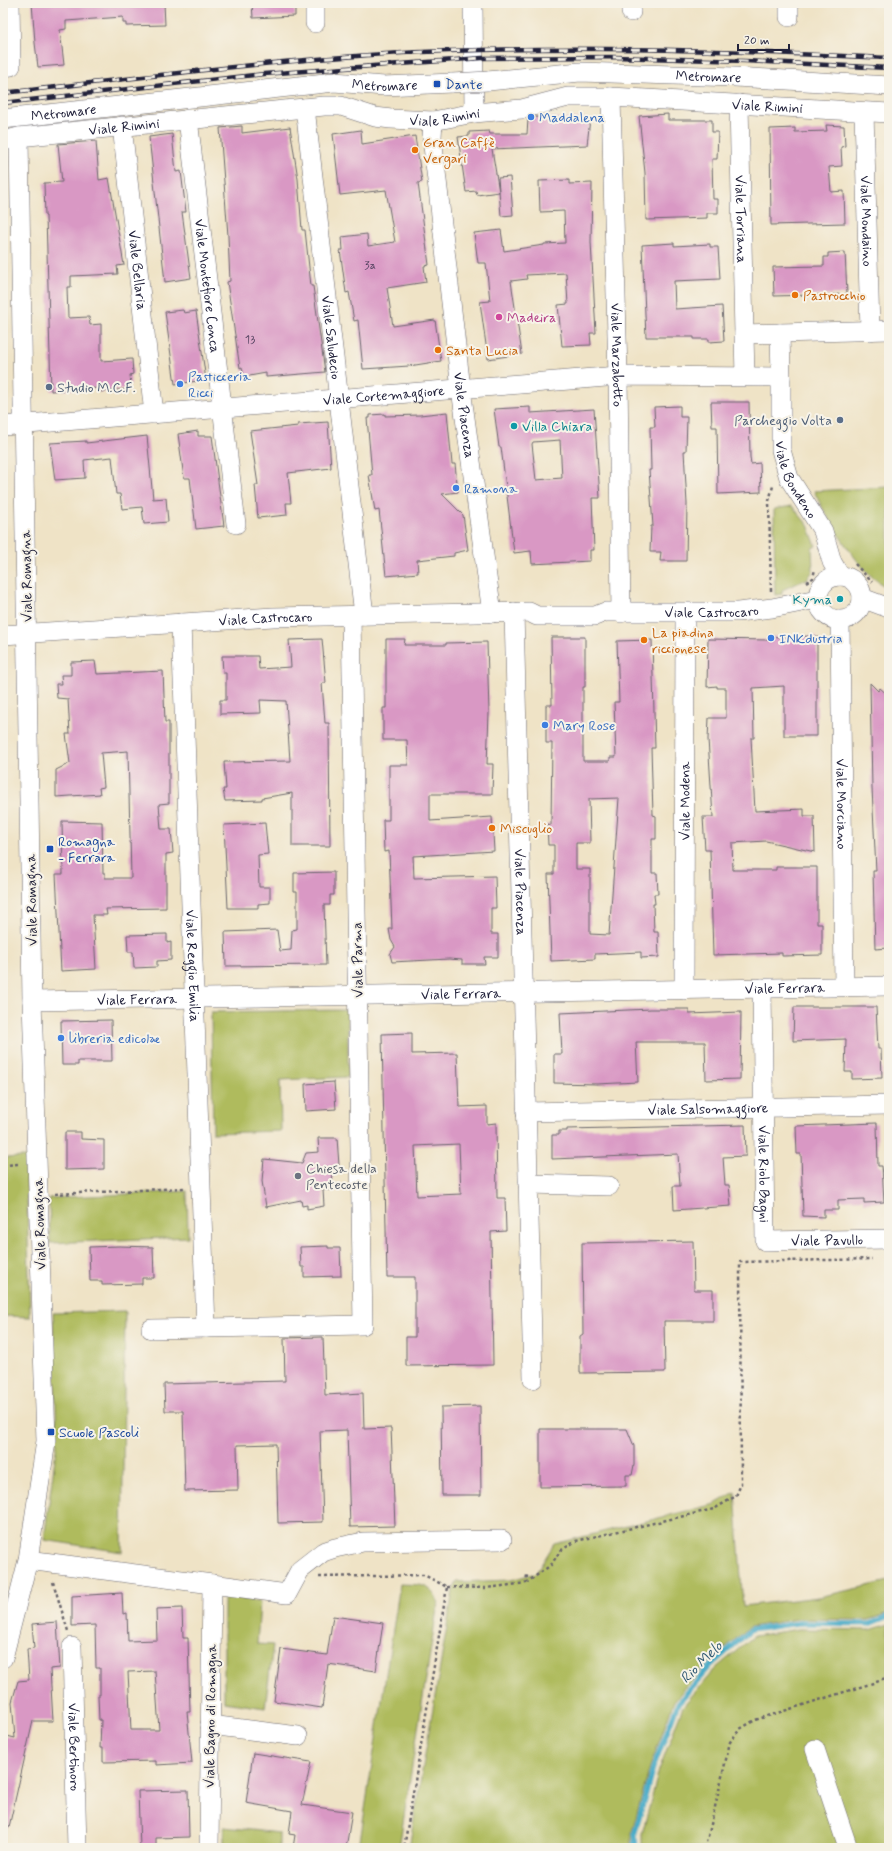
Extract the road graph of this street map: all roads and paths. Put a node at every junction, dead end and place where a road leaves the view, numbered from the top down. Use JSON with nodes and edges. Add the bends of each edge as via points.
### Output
{"nodes":[{"id":1,"x":10,"y":3,"type":"edge"},
{"id":2,"x":315,"y":3,"type":"edge"},
{"id":3,"x":473,"y":3,"type":"edge"},
{"id":4,"x":315,"y":23,"type":"dead end"},
{"id":5,"x":7,"y":66,"type":"edge"},
{"id":6,"x":889,"y":86,"type":"edge"},
{"id":7,"x":611,"y":97,"type":"junction"},
{"id":8,"x":739,"y":104,"type":"junction"},
{"id":9,"x":305,"y":108,"type":"junction"},
{"id":10,"x":864,"y":112,"type":"junction"},
{"id":11,"x":474,"y":113,"type":"junction"},
{"id":12,"x":889,"y":113,"type":"edge"},
{"id":13,"x":3,"y":119,"type":"edge"},
{"id":14,"x":188,"y":120,"type":"junction"},
{"id":15,"x":433,"y":120,"type":"junction"},
{"id":16,"x":122,"y":126,"type":"junction"},
{"id":17,"x":11,"y":139,"type":"edge"},
{"id":18,"x":889,"y":330,"type":"edge"},
{"id":19,"x":870,"y":331,"type":"junction"},
{"id":20,"x":780,"y":333,"type":"junction"},
{"id":21,"x":744,"y":334,"type":"junction"},
{"id":22,"x":618,"y":376,"type":"junction"},
{"id":23,"x":745,"y":377,"type":"junction"},
{"id":24,"x":781,"y":377,"type":"junction"},
{"id":25,"x":461,"y":389,"type":"junction"},
{"id":26,"x":340,"y":399,"type":"junction"},
{"id":27,"x":222,"y":408,"type":"junction"},
{"id":28,"x":154,"y":414,"type":"junction"},
{"id":29,"x":23,"y":424,"type":"junction"},
{"id":30,"x":3,"y":426,"type":"edge"},
{"id":31,"x":774,"y":479,"type":"dead end"},
{"id":32,"x":236,"y":524,"type":"dead end"},
{"id":33,"x":840,"y":576,"type":"junction"},
{"id":34,"x":862,"y":598,"type":"junction"},
{"id":35,"x":817,"y":599,"type":"junction"},
{"id":36,"x":772,"y":608,"type":"junction"},
{"id":37,"x":889,"y":608,"type":"edge"},
{"id":38,"x":521,"y":612,"type":"junction"},
{"id":39,"x":613,"y":612,"type":"junction"},
{"id":40,"x":492,"y":613,"type":"junction"},
{"id":41,"x":685,"y":613,"type":"junction"},
{"id":42,"x":358,"y":616,"type":"junction"},
{"id":43,"x":840,"y":621,"type":"junction"},
{"id":44,"x":181,"y":623,"type":"junction"},
{"id":45,"x":27,"y":634,"type":"junction"},
{"id":46,"x":3,"y":635,"type":"edge"},
{"id":47,"x":844,"y":986,"type":"junction"},
{"id":48,"x":889,"y":986,"type":"edge"},
{"id":49,"x":762,"y":988,"type":"junction"},
{"id":50,"x":684,"y":990,"type":"junction"},
{"id":51,"x":523,"y":992,"type":"junction"},
{"id":52,"x":357,"y":995,"type":"junction"},
{"id":53,"x":194,"y":998,"type":"junction"},
{"id":54,"x":32,"y":1002,"type":"junction"},
{"id":55,"x":889,"y":1105,"type":"edge"},
{"id":56,"x":763,"y":1107,"type":"junction"},
{"id":57,"x":526,"y":1112,"type":"junction"},
{"id":58,"x":528,"y":1178,"type":"junction"},
{"id":59,"x":609,"y":1186,"type":"dead end"},
{"id":60,"x":201,"y":1187,"type":"junction"},
{"id":61,"x":38,"y":1195,"type":"junction"},
{"id":62,"x":889,"y":1239,"type":"edge"},
{"id":63,"x":765,"y":1241,"type":"joint"},
{"id":64,"x":874,"y":1259,"type":"dead end"},
{"id":65,"x":206,"y":1328,"type":"junction"},
{"id":66,"x":151,"y":1329,"type":"dead end"},
{"id":67,"x":533,"y":1379,"type":"dead end"},
{"id":68,"x":502,"y":1540,"type":"dead end"},
{"id":69,"x":28,"y":1560,"type":"junction"},
{"id":70,"x":47,"y":1562,"type":"junction"},
{"id":71,"x":527,"y":1575,"type":"dead end"},
{"id":72,"x":526,"y":1583,"type":"junction"},
{"id":73,"x":212,"y":1584,"type":"junction"},
{"id":74,"x":447,"y":1587,"type":"junction"},
{"id":75,"x":290,"y":1588,"type":"junction"},
{"id":76,"x":72,"y":1647,"type":"joint"},
{"id":77,"x":3,"y":1658,"type":"edge"},
{"id":78,"x":889,"y":1678,"type":"edge"},
{"id":79,"x":210,"y":1725,"type":"junction"},
{"id":80,"x":298,"y":1736,"type":"dead end"},
{"id":81,"x":815,"y":1749,"type":"dead end"},
{"id":82,"x":77,"y":1848,"type":"edge"},
{"id":83,"x":209,"y":1848,"type":"edge"},
{"id":84,"x":404,"y":1848,"type":"edge"},
{"id":85,"x":704,"y":1848,"type":"edge"},
{"id":86,"x":848,"y":1848,"type":"edge"}],
"edges":[{"from":1,"to":5,"type":"street"},
{"from":2,"to":4,"type":"street"},
{"from":3,"to":11,"type":"street"},
{"from":6,"to":13,"type":"street","name":"Metromare","bridge":true,"via":[[735,77],[580,72],[488,81],[384,86],[334,82]]},
{"from":7,"to":8,"type":"street","name":"Viale Rimini"},
{"from":7,"to":11,"type":"street","name":"Viale Rimini","via":[[568,97],[522,109]]},
{"from":7,"to":22,"type":"street","name":"Viale Marzabotto"},
{"from":8,"to":10,"type":"street","name":"Viale Rimini"},
{"from":8,"to":21,"type":"street","name":"Viale Torriana"},
{"from":9,"to":14,"type":"street","name":"Viale Rimini"},
{"from":9,"to":15,"type":"street","name":"Viale Rimini","via":[[341,106],[374,117]]},
{"from":9,"to":26,"type":"street","name":"Viale Saludecio"},
{"from":10,"to":12,"type":"street","name":"Viale Rimini"},
{"from":10,"to":19,"type":"street","name":"Viale Mondaino"},
{"from":11,"to":15,"type":"street","name":"Viale Rimini"},
{"from":14,"to":16,"type":"street","name":"Viale Rimini"},
{"from":14,"to":27,"type":"street","name":"Viale Montefiore Conca"},
{"from":15,"to":25,"type":"street","name":"Viale Piacenza","via":[[432,137]]},
{"from":16,"to":17,"type":"street","name":"Viale Rimini"},
{"from":16,"to":28,"type":"street","name":"Viale Bellaria"},
{"from":17,"to":29,"type":"street","name":"Viale Romagna"},
{"from":18,"to":19,"type":"street"},
{"from":19,"to":20,"type":"street"},
{"from":20,"to":21,"type":"street"},
{"from":20,"to":24,"type":"street"},
{"from":21,"to":23,"type":"street"},
{"from":22,"to":23,"type":"street","name":"Viale Cortemaggiore"},
{"from":22,"to":25,"type":"street","name":"Viale Cortemaggiore"},
{"from":22,"to":39,"type":"street","name":"Viale Marzabotto"},
{"from":23,"to":24,"type":"street","name":"Viale Cortemaggiore"},
{"from":24,"to":33,"type":"street","name":"Viale Bondeno","via":[[781,450],[789,478],[823,531],[832,562]]},
{"from":25,"to":26,"type":"street","name":"Viale Cortemaggiore"},
{"from":25,"to":40,"type":"street","name":"Viale Piacenza"},
{"from":26,"to":27,"type":"street","name":"Viale Cortemaggiore"},
{"from":26,"to":42,"type":"street","name":"Viale Saludecio"},
{"from":27,"to":28,"type":"street","name":"Viale Cortemaggiore"},
{"from":27,"to":32,"type":"street","name":"Viale Montefiore Conca"},
{"from":28,"to":29,"type":"street","name":"Viale Cortemaggiore"},
{"from":29,"to":30,"type":"street","name":"Viale Cortemaggiore"},
{"from":29,"to":45,"type":"street","name":"Viale Romagna"},
{"from":31,"to":36,"type":"path","via":[[769,501]]},
{"from":33,"to":34,"type":"street","via":[[853,580],[858,585]]},
{"from":33,"to":35,"type":"street","via":[[833,577],[822,585]]},
{"from":34,"to":37,"type":"street"},
{"from":34,"to":43,"type":"street","via":[[861,605],[853,616]]},
{"from":35,"to":36,"type":"street","name":"Viale Castrocaro"},
{"from":35,"to":43,"type":"street","via":[[827,617]]},
{"from":36,"to":41,"type":"street","name":"Viale Castrocaro","via":[[738,612]]},
{"from":38,"to":39,"type":"street","name":"Viale Castrocaro","via":[[538,607],[595,606]]},
{"from":38,"to":40,"type":"street","name":"Viale Castrocaro"},
{"from":38,"to":51,"type":"street","name":"Viale Piacenza"},
{"from":39,"to":41,"type":"street","name":"Viale Castrocaro"},
{"from":40,"to":42,"type":"street","name":"Viale Castrocaro"},
{"from":41,"to":50,"type":"street","name":"Viale Modena"},
{"from":42,"to":44,"type":"street","name":"Viale Castrocaro","via":[[272,617]]},
{"from":42,"to":52,"type":"street","name":"Viale Parma"},
{"from":43,"to":47,"type":"street","name":"Viale Morciano"},
{"from":44,"to":45,"type":"street","name":"Viale Castrocaro"},
{"from":44,"to":53,"type":"street","name":"Viale Reggio Emilia"},
{"from":45,"to":46,"type":"street","name":"Viale Castrocaro"},
{"from":45,"to":54,"type":"street","name":"Viale Romagna"},
{"from":47,"to":48,"type":"street","name":"Viale Ferrara"},
{"from":47,"to":49,"type":"street","name":"Viale Ferrara"},
{"from":49,"to":50,"type":"street","name":"Viale Ferrara"},
{"from":49,"to":56,"type":"street","name":"Viale Riolo Bagni"},
{"from":50,"to":51,"type":"street","name":"Viale Ferrara"},
{"from":51,"to":52,"type":"street","name":"Viale Ferrara"},
{"from":51,"to":57,"type":"street","name":"Viale Piacenza"},
{"from":52,"to":53,"type":"street","name":"Viale Ferrara"},
{"from":52,"to":65,"type":"street","name":"Viale Parma","via":[[363,1325]]},
{"from":53,"to":54,"type":"street","name":"Viale Ferrara"},
{"from":53,"to":60,"type":"street","name":"Viale Reggio Emilia"},
{"from":54,"to":61,"type":"street","name":"Viale Romagna"},
{"from":55,"to":56,"type":"street","name":"Viale Salsomaggiore"},
{"from":56,"to":57,"type":"street","name":"Viale Salsomaggiore"},
{"from":56,"to":63,"type":"street","name":"Viale Riolo Bagni"},
{"from":57,"to":58,"type":"street","name":"Viale Piacenza"},
{"from":58,"to":59,"type":"street"},
{"from":58,"to":67,"type":"street","name":"Viale Piacenza"},
{"from":60,"to":61,"type":"path"},
{"from":60,"to":65,"type":"street","name":"Viale Reggio Emilia"},
{"from":61,"to":69,"type":"street","name":"Viale Romagna","via":[[36,1333],[39,1440],[27,1533]]},
{"from":62,"to":63,"type":"street","name":"Viale Pavullo"},
{"from":64,"to":72,"type":"path","via":[[740,1262],[741,1484],[736,1496],[714,1509],[576,1541],[560,1551],[551,1565]]},
{"from":65,"to":66,"type":"street"},
{"from":68,"to":75,"type":"street","via":[[363,1542],[349,1545],[324,1552],[311,1560],[300,1570]]},
{"from":69,"to":70,"type":"street"},
{"from":69,"to":77,"type":"street","name":"Viale Romagna"},
{"from":70,"to":73,"type":"street"},
{"from":70,"to":76,"type":"path"},
{"from":71,"to":72,"type":"path"},
{"from":72,"to":74,"type":"path","via":[[486,1588]]},
{"from":73,"to":75,"type":"street"},
{"from":73,"to":79,"type":"street","name":"Viale Bagno di Romagna"},
{"from":74,"to":75,"type":"path","via":[[424,1575],[312,1578]]},
{"from":74,"to":84,"type":"path"},
{"from":76,"to":82,"type":"street","name":"Viale Bertinoro"},
{"from":78,"to":85,"type":"path","via":[[755,1720],[740,1729],[730,1742]]},
{"from":79,"to":80,"type":"street"},
{"from":79,"to":83,"type":"street","name":"Viale Bagno di Romagna"},
{"from":81,"to":86,"type":"street"}]}
